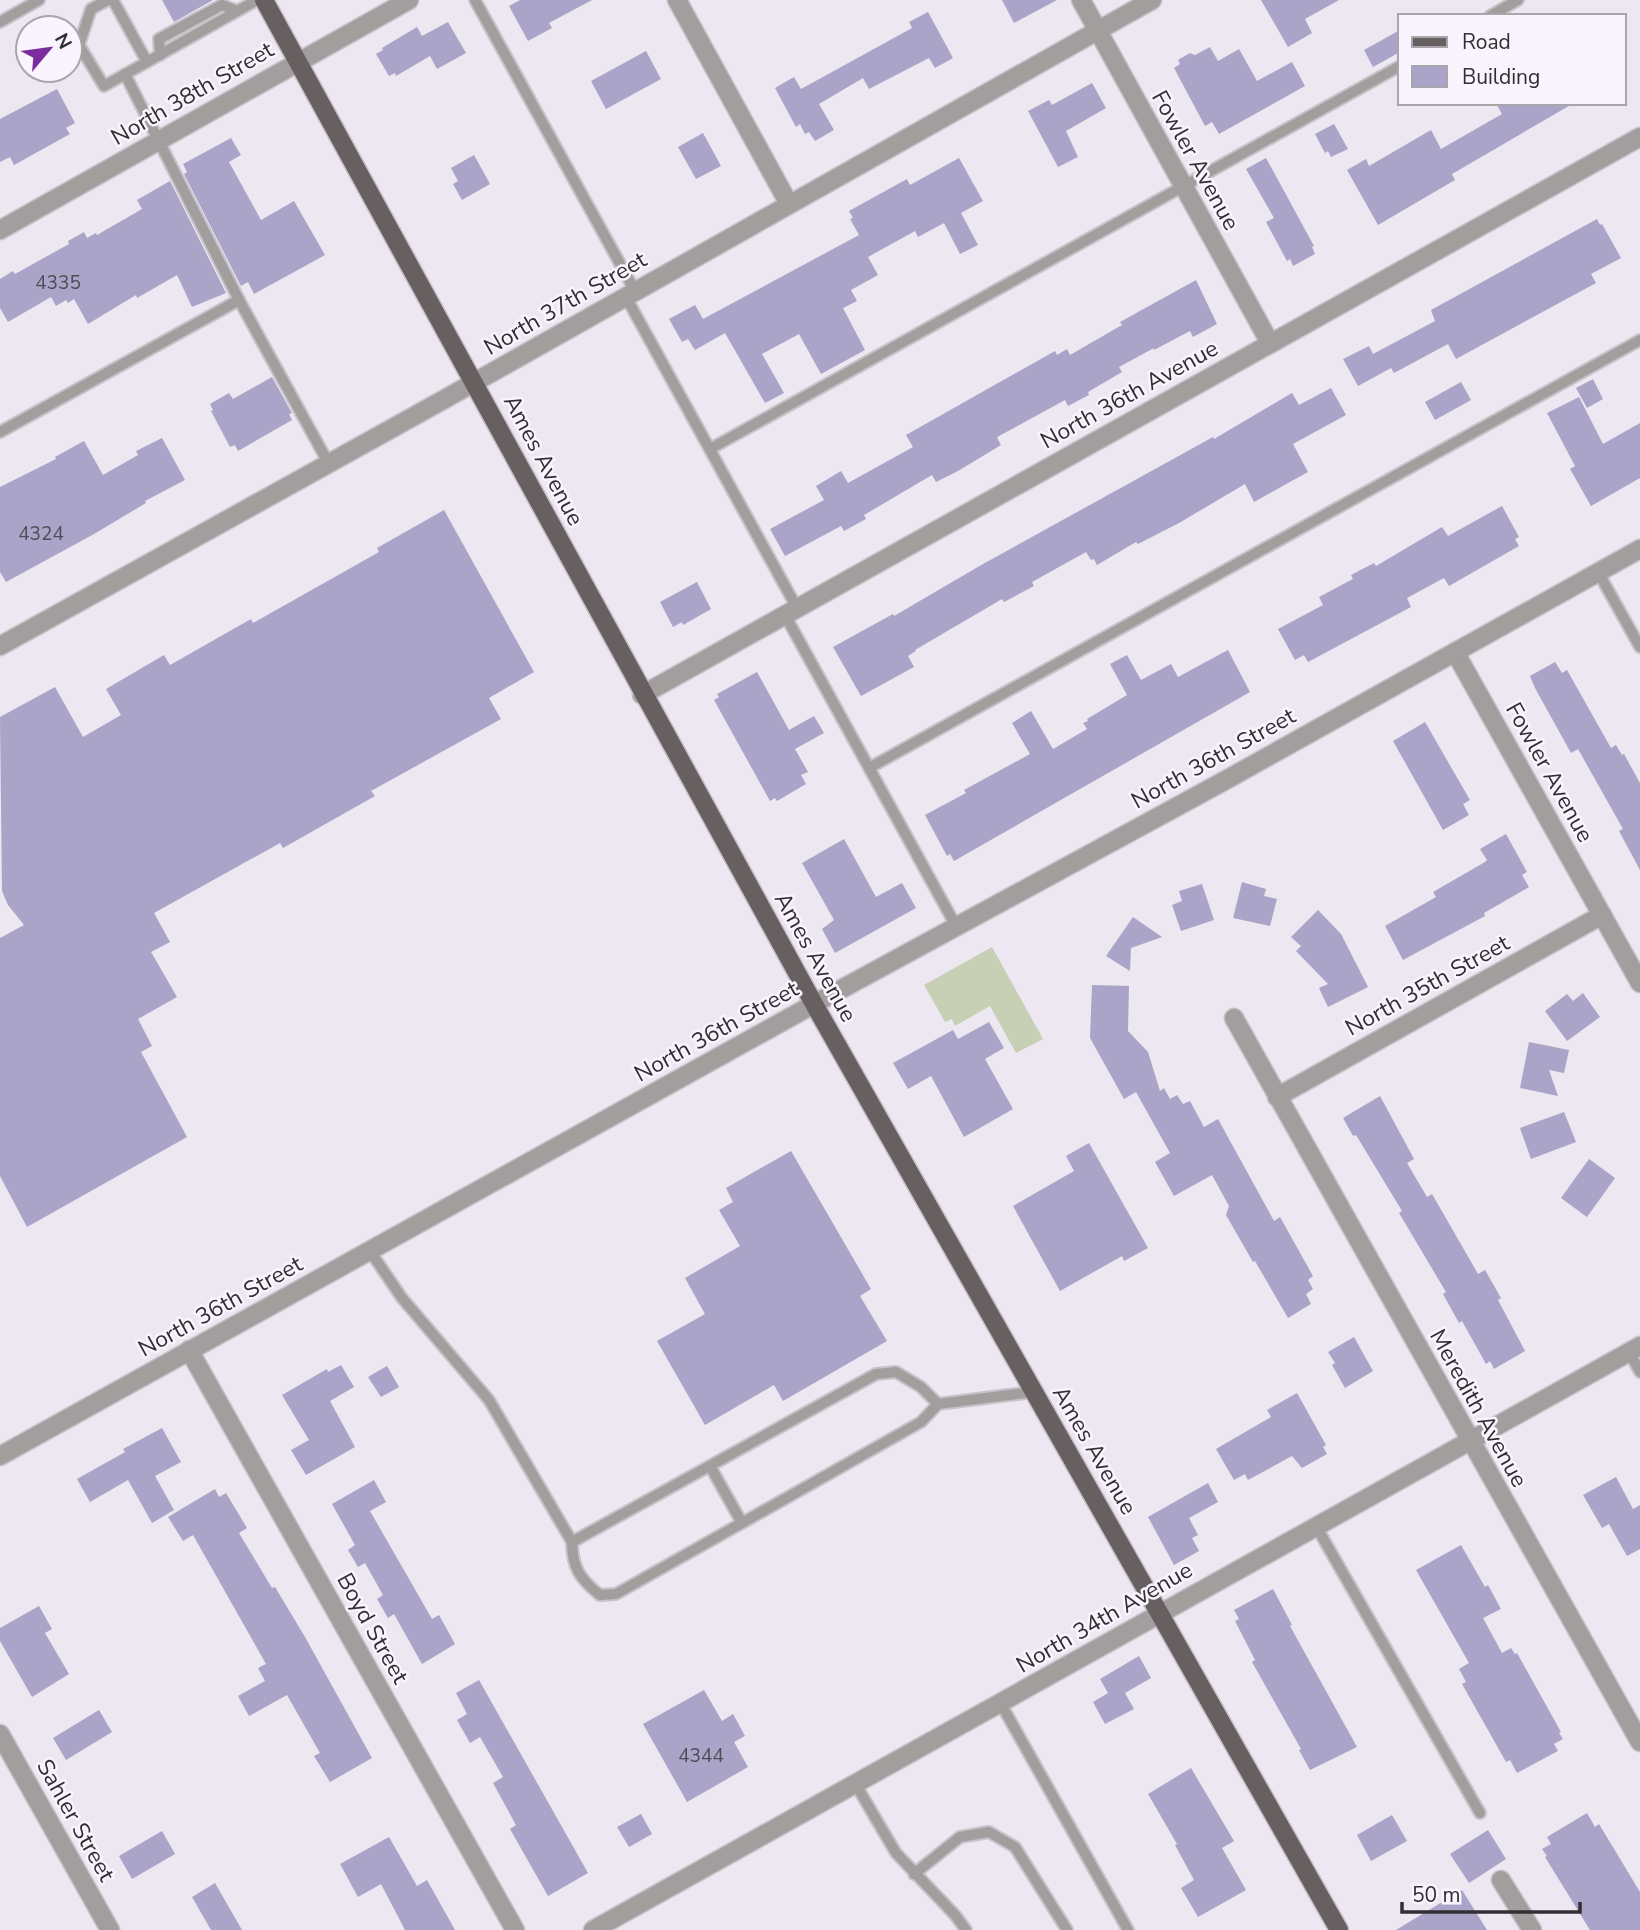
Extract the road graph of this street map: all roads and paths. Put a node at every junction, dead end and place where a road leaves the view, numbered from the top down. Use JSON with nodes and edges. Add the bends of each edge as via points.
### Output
{"nodes":[{"id":1,"x":39,"y":0,"type":"edge"},
{"id":2,"x":257,"y":0,"type":"edge"},
{"id":3,"x":264,"y":0,"type":"edge"},
{"id":4,"x":409,"y":0,"type":"edge"},
{"id":5,"x":475,"y":0,"type":"edge"},
{"id":6,"x":677,"y":0,"type":"edge"},
{"id":7,"x":1081,"y":0,"type":"edge"},
{"id":8,"x":1152,"y":0,"type":"edge"},
{"id":9,"x":1518,"y":0,"type":"edge"},
{"id":10,"x":105,"y":1,"type":"edge"},
{"id":11,"x":1494,"y":14,"type":"edge"},
{"id":12,"x":0,"y":22,"type":"edge"},
{"id":13,"x":1097,"y":31,"type":"junction"},
{"id":14,"x":299,"y":61,"type":"junction"},
{"id":15,"x":147,"y":62,"type":"junction"},
{"id":16,"x":1398,"y":66,"type":"edge"},
{"id":17,"x":125,"y":74,"type":"junction"},
{"id":18,"x":1640,"y":137,"type":"edge"},
{"id":19,"x":159,"y":141,"type":"junction"},
{"id":20,"x":1183,"y":186,"type":"junction"},
{"id":21,"x":789,"y":204,"type":"junction"},
{"id":22,"x":0,"y":230,"type":"edge"},
{"id":23,"x":630,"y":294,"type":"junction"},
{"id":24,"x":239,"y":300,"type":"junction"},
{"id":25,"x":1640,"y":340,"type":"edge"},
{"id":26,"x":1269,"y":343,"type":"junction"},
{"id":27,"x":475,"y":382,"type":"junction"},
{"id":28,"x":0,"y":432,"type":"edge"},
{"id":29,"x":710,"y":449,"type":"junction"},
{"id":30,"x":329,"y":464,"type":"junction"},
{"id":31,"x":1640,"y":549,"type":"edge"},
{"id":32,"x":1598,"y":572,"type":"junction"},
{"id":33,"x":791,"y":611,"type":"junction"},
{"id":34,"x":0,"y":646,"type":"edge"},
{"id":35,"x":1640,"y":647,"type":"edge"},
{"id":36,"x":1455,"y":652,"type":"junction"},
{"id":37,"x":642,"y":695,"type":"junction"},
{"id":38,"x":869,"y":768,"type":"junction"},
{"id":39,"x":1602,"y":915,"type":"junction"},
{"id":40,"x":956,"y":926,"type":"junction"},
{"id":41,"x":1640,"y":983,"type":"edge"},
{"id":42,"x":814,"y":1004,"type":"junction"},
{"id":43,"x":1234,"y":1018,"type":"dead end"},
{"id":44,"x":1277,"y":1097,"type":"junction"},
{"id":45,"x":370,"y":1251,"type":"junction"},
{"id":46,"x":1634,"y":1349,"type":"edge"},
{"id":47,"x":189,"y":1350,"type":"junction"},
{"id":48,"x":1640,"y":1372,"type":"edge"},
{"id":49,"x":1033,"y":1392,"type":"junction"},
{"id":50,"x":938,"y":1404,"type":"junction"},
{"id":51,"x":1469,"y":1440,"type":"junction"},
{"id":52,"x":0,"y":1456,"type":"edge"},
{"id":53,"x":710,"y":1466,"type":"junction"},
{"id":54,"x":742,"y":1523,"type":"junction"},
{"id":55,"x":1316,"y":1526,"type":"junction"},
{"id":56,"x":572,"y":1542,"type":"junction"},
{"id":57,"x":1161,"y":1614,"type":"junction"},
{"id":58,"x":1001,"y":1704,"type":"junction"},
{"id":59,"x":0,"y":1734,"type":"edge"},
{"id":60,"x":1640,"y":1742,"type":"edge"},
{"id":61,"x":856,"y":1785,"type":"junction"},
{"id":62,"x":1480,"y":1813,"type":"dead end"},
{"id":63,"x":914,"y":1874,"type":"junction"},
{"id":64,"x":1501,"y":1880,"type":"dead end"},
{"id":65,"x":110,"y":1930,"type":"edge"},
{"id":66,"x":515,"y":1930,"type":"edge"},
{"id":67,"x":593,"y":1930,"type":"edge"},
{"id":68,"x":966,"y":1930,"type":"edge"},
{"id":69,"x":1067,"y":1930,"type":"edge"},
{"id":70,"x":1129,"y":1930,"type":"edge"},
{"id":71,"x":1339,"y":1930,"type":"edge"},
{"id":72,"x":1532,"y":1930,"type":"edge"}],
"edges":[{"from":1,"to":12,"type":"lane"},
{"from":2,"to":15,"type":"lane"},
{"from":3,"to":14,"type":"main road","name":"Ames Avenue"},
{"from":4,"to":14,"type":"street","name":"North 38th Street"},
{"from":5,"to":23,"type":"lane"},
{"from":6,"to":21,"type":"street"},
{"from":7,"to":13,"type":"street","name":"Fowler Avenue"},
{"from":8,"to":13,"type":"street","name":"North 37th Street"},
{"from":9,"to":11,"type":"lane"},
{"from":10,"to":15,"type":"lane"},
{"from":10,"to":17,"type":"lane","via":[[91,9],[79,45],[104,86]]},
{"from":13,"to":20,"type":"street","name":"Fowler Avenue"},
{"from":13,"to":21,"type":"street","name":"North 37th Street"},
{"from":14,"to":19,"type":"street","name":"North 38th Street"},
{"from":14,"to":27,"type":"main road","name":"Ames Avenue"},
{"from":15,"to":17,"type":"lane"},
{"from":16,"to":20,"type":"lane"},
{"from":17,"to":19,"type":"lane"},
{"from":18,"to":26,"type":"street","name":"North 36th Avenue"},
{"from":19,"to":22,"type":"street","name":"North 38th Street"},
{"from":19,"to":24,"type":"lane"},
{"from":20,"to":26,"type":"street","name":"Fowler Avenue"},
{"from":20,"to":29,"type":"lane"},
{"from":21,"to":23,"type":"street","name":"North 37th Street"},
{"from":23,"to":27,"type":"street","name":"North 37th Street"},
{"from":23,"to":29,"type":"lane"},
{"from":24,"to":28,"type":"lane"},
{"from":24,"to":30,"type":"lane"},
{"from":25,"to":38,"type":"lane"},
{"from":26,"to":33,"type":"street","name":"North 36th Avenue"},
{"from":27,"to":30,"type":"street","name":"North 37th Street"},
{"from":27,"to":37,"type":"main road","name":"Ames Avenue"},
{"from":29,"to":33,"type":"lane"},
{"from":30,"to":34,"type":"street","name":"North 37th Street"},
{"from":31,"to":32,"type":"street","name":"North 36th Street"},
{"from":32,"to":35,"type":"lane"},
{"from":32,"to":36,"type":"street","name":"North 36th Street"},
{"from":33,"to":37,"type":"street","name":"North 36th Avenue"},
{"from":33,"to":38,"type":"lane"},
{"from":36,"to":39,"type":"street","name":"Fowler Avenue"},
{"from":36,"to":40,"type":"street","name":"North 36th Street"},
{"from":37,"to":42,"type":"main road","name":"Ames Avenue"},
{"from":38,"to":40,"type":"lane"},
{"from":39,"to":41,"type":"street","name":"Fowler Avenue"},
{"from":39,"to":44,"type":"street","name":"North 35th Street"},
{"from":40,"to":42,"type":"street","name":"North 36th Street"},
{"from":42,"to":45,"type":"street","name":"North 36th Street"},
{"from":42,"to":49,"type":"main road","name":"Ames Avenue"},
{"from":43,"to":44,"type":"street","name":"Meredith Avenue"},
{"from":44,"to":51,"type":"street","name":"Meredith Avenue"},
{"from":45,"to":47,"type":"street","name":"North 36th Street"},
{"from":45,"to":56,"type":"lane","via":[[402,1298],[489,1400]]},
{"from":46,"to":48,"type":"lane"},
{"from":46,"to":51,"type":"street","name":"North 34th Avenue"},
{"from":47,"to":52,"type":"street","name":"North 36th Street"},
{"from":47,"to":66,"type":"street","name":"Boyd Street"},
{"from":49,"to":50,"type":"lane"},
{"from":49,"to":57,"type":"main road","name":"Ames Avenue"},
{"from":50,"to":53,"type":"lane","via":[[895,1372],[876,1374]]},
{"from":50,"to":54,"type":"lane","via":[[921,1422]]},
{"from":51,"to":55,"type":"street","name":"North 34th Avenue"},
{"from":51,"to":60,"type":"street","name":"Meredith Avenue"},
{"from":53,"to":54,"type":"lane"},
{"from":53,"to":56,"type":"lane"},
{"from":54,"to":56,"type":"lane","via":[[616,1594],[600,1595],[583,1582],[572,1559]]},
{"from":55,"to":57,"type":"street","name":"North 34th Avenue"},
{"from":55,"to":62,"type":"lane"},
{"from":57,"to":58,"type":"street","name":"North 34th Avenue"},
{"from":57,"to":71,"type":"main road","name":"Ames Avenue"},
{"from":58,"to":61,"type":"street","name":"North 34th Avenue"},
{"from":58,"to":70,"type":"lane"},
{"from":59,"to":65,"type":"street","name":"Sahler Street"},
{"from":61,"to":63,"type":"lane","via":[[891,1846]]},
{"from":61,"to":67,"type":"street","name":"North 34th Avenue"},
{"from":63,"to":68,"type":"lane"},
{"from":63,"to":69,"type":"lane","via":[[960,1837],[989,1832],[1015,1847]]},
{"from":64,"to":72,"type":"street"}]}
